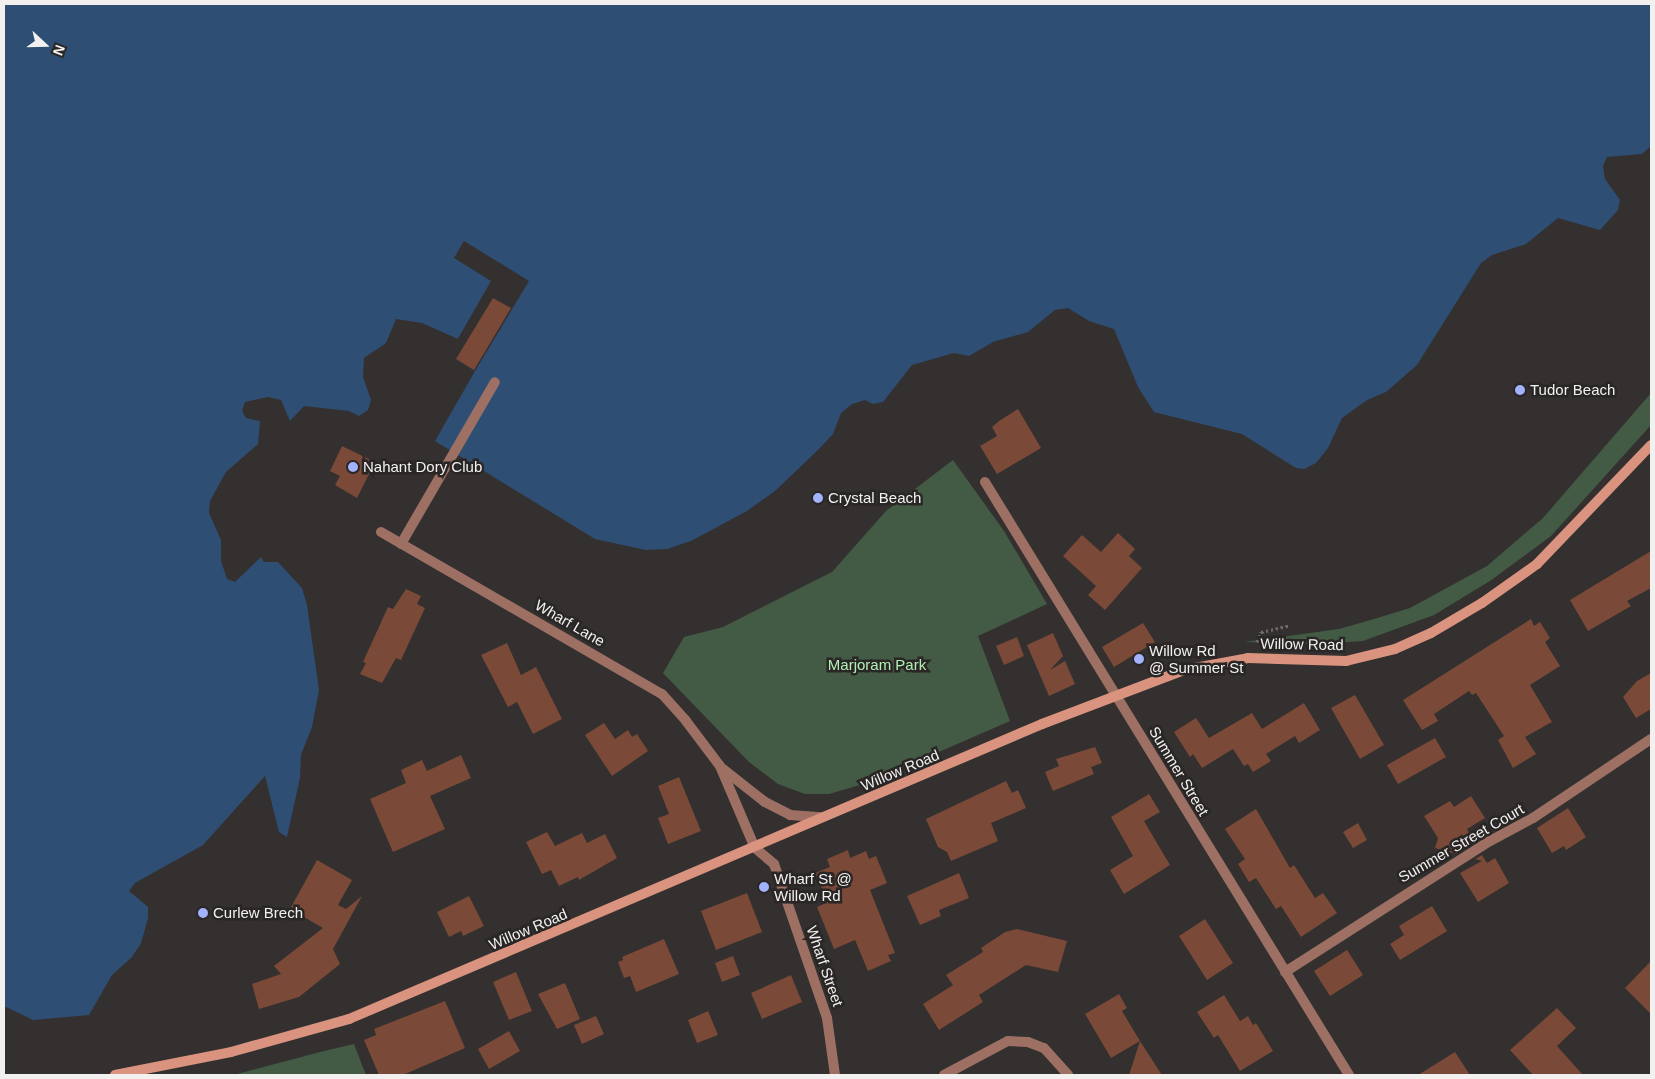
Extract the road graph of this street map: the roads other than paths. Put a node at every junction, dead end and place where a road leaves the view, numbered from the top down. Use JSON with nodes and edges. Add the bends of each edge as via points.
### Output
{"nodes":[{"id":1,"x":495,"y":382,"type":"dead end"},
{"id":2,"x":1651,"y":445,"type":"edge"},
{"id":3,"x":985,"y":482,"type":"dead end"},
{"id":4,"x":381,"y":532,"type":"dead end"},
{"id":5,"x":402,"y":544,"type":"junction"},
{"id":6,"x":1116,"y":694,"type":"junction"},
{"id":7,"x":1651,"y":739,"type":"edge"},
{"id":8,"x":720,"y":766,"type":"junction"},
{"id":9,"x":830,"y":816,"type":"junction"},
{"id":10,"x":755,"y":848,"type":"junction"},
{"id":11,"x":1285,"y":972,"type":"junction"},
{"id":12,"x":138,"y":1072,"type":"edge"},
{"id":13,"x":115,"y":1075,"type":"edge"},
{"id":14,"x":835,"y":1075,"type":"edge"},
{"id":15,"x":944,"y":1075,"type":"edge"},
{"id":16,"x":1068,"y":1075,"type":"edge"},
{"id":17,"x":1349,"y":1075,"type":"edge"}],
"edges":[{"from":1,"to":5,"type":"street"},
{"from":2,"to":6,"type":"main road","name":"Willow Road","via":[[1537,564],[1482,603],[1430,633],[1395,649],[1346,661],[1248,658],[1184,670]]},
{"from":3,"to":6,"type":"street","name":"Summer Street"},
{"from":4,"to":5,"type":"street","name":"Wharf Lane"},
{"from":5,"to":8,"type":"street","name":"Wharf Lane","via":[[662,694]]},
{"from":6,"to":9,"type":"main road","name":"Willow Road"},
{"from":6,"to":11,"type":"street","name":"Summer Street"},
{"from":7,"to":11,"type":"street","name":"Summer Street Court","via":[[1533,818],[1490,841]]},
{"from":8,"to":9,"type":"street","name":"Wharf Lane","via":[[765,802],[790,815]]},
{"from":8,"to":10,"type":"street","name":"Wharf Lane"},
{"from":9,"to":10,"type":"main road","name":"Willow Road"},
{"from":10,"to":12,"type":"main road","name":"Willow Road","via":[[349,1019],[231,1052]]},
{"from":10,"to":14,"type":"street","name":"Wharf Street","via":[[774,864],[781,882],[827,1018]]},
{"from":11,"to":17,"type":"street","name":"Summer Street"},
{"from":12,"to":13,"type":"main road","name":"Willow Road"},
{"from":15,"to":16,"type":"street","via":[[1008,1041],[1028,1042],[1044,1048]]}]}
